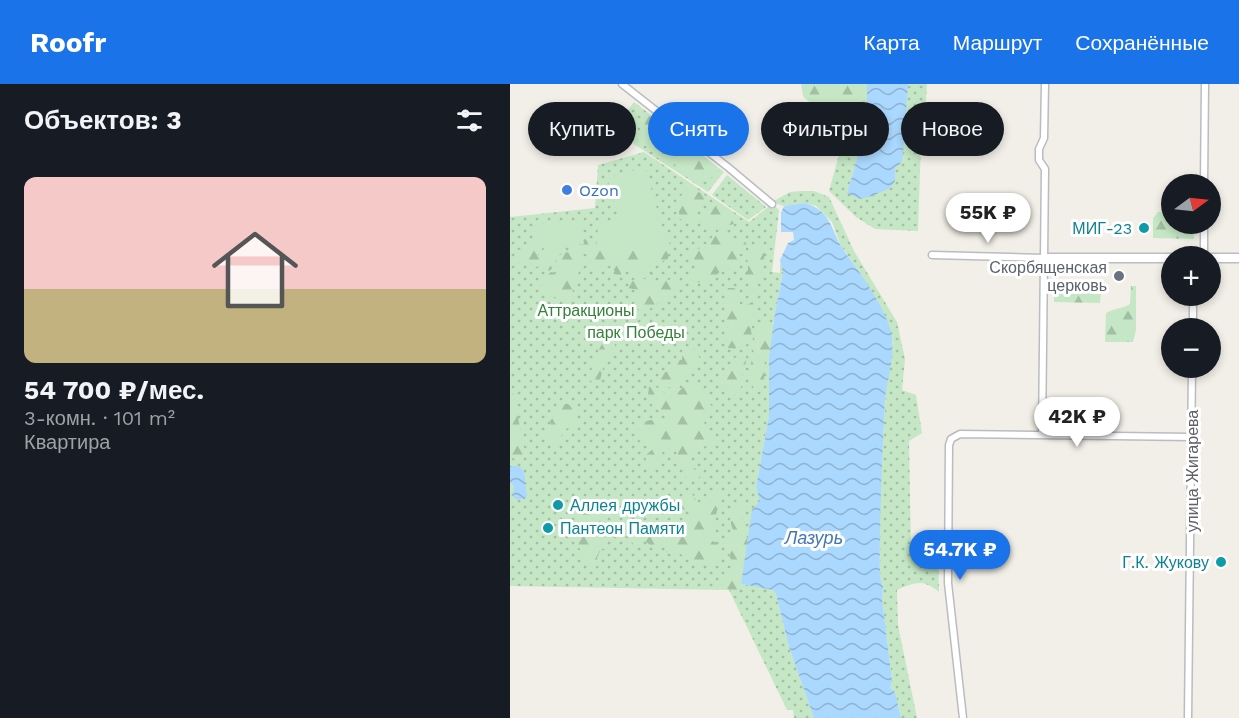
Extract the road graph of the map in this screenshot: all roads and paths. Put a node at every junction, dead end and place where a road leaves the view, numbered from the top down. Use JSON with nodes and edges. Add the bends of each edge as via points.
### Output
{"nodes":[{"id":1,"x":622,"y":84,"type":"edge"},
{"id":2,"x":1045,"y":84,"type":"edge"},
{"id":3,"x":1205,"y":84,"type":"edge"},
{"id":4,"x":1204,"y":174,"type":"edge"},
{"id":5,"x":772,"y":204,"type":"dead end"},
{"id":6,"x":932,"y":255,"type":"dead end"},
{"id":7,"x":1044,"y":258,"type":"junction"},
{"id":8,"x":1161,"y":258,"type":"edge"},
{"id":9,"x":1221,"y":258,"type":"edge"},
{"id":10,"x":1239,"y":258,"type":"edge"},
{"id":11,"x":1192,"y":378,"type":"edge"},
{"id":12,"x":1042,"y":435,"type":"junction"},
{"id":13,"x":1192,"y":437,"type":"junction"},
{"id":14,"x":963,"y":718,"type":"edge"},
{"id":15,"x":1188,"y":718,"type":"edge"}],
"edges":[{"from":1,"to":5,"type":"street"},
{"from":2,"to":7,"type":"street","via":[[1044,138],[1039,148],[1039,160],[1046,169]]},
{"from":3,"to":4,"type":"street"},
{"from":6,"to":7,"type":"street"},
{"from":7,"to":8,"type":"street"},
{"from":7,"to":12,"type":"street"},
{"from":9,"to":10,"type":"street"},
{"from":11,"to":13,"type":"street","name":"улица Жигарева"},
{"from":12,"to":13,"type":"street"},
{"from":12,"to":14,"type":"street","via":[[958,434],[949,443],[948,583]]},
{"from":13,"to":15,"type":"street","name":"улица Жигарева"}]}
